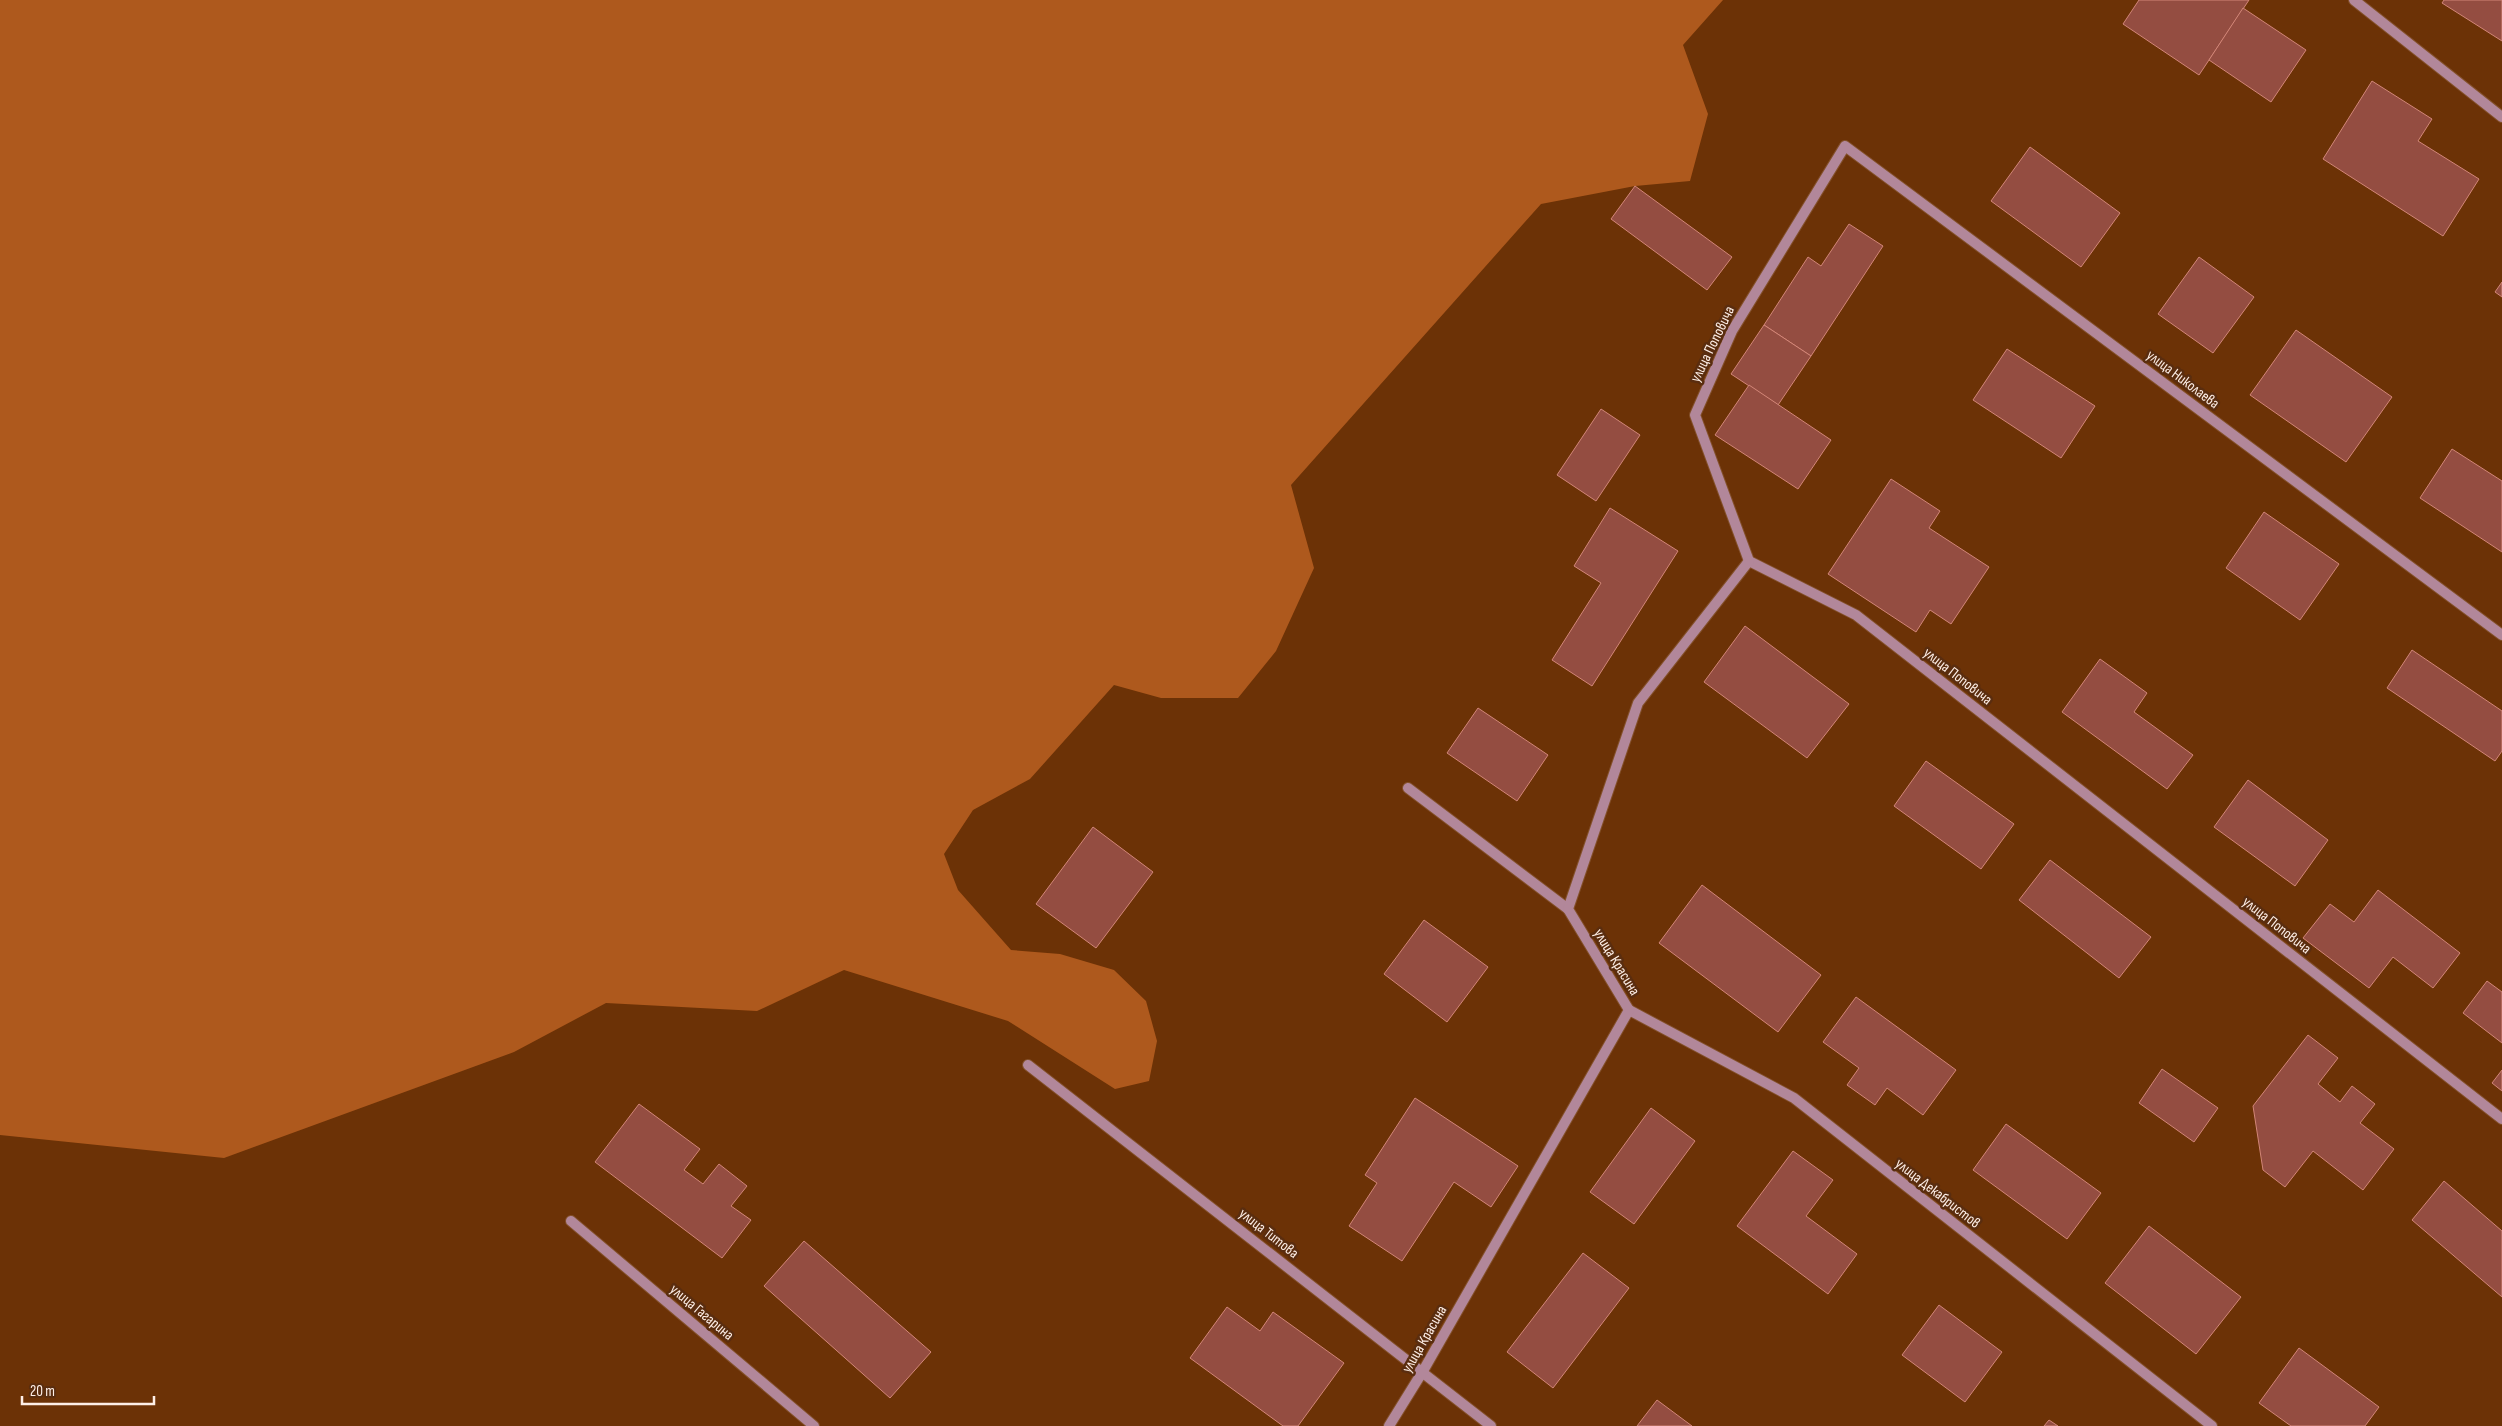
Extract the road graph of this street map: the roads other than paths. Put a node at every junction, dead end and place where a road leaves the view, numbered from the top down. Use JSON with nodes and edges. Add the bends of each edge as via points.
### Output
{"nodes":[{"id":1,"x":2354,"y":0,"type":"edge"},
{"id":2,"x":2502,"y":117,"type":"edge"},
{"id":3,"x":1846,"y":146,"type":"joint"},
{"id":4,"x":1749,"y":561,"type":"junction"},
{"id":5,"x":2502,"y":635,"type":"edge"},
{"id":6,"x":1408,"y":788,"type":"dead end"},
{"id":7,"x":1568,"y":909,"type":"junction"},
{"id":8,"x":1629,"y":1010,"type":"junction"},
{"id":9,"x":1028,"y":1065,"type":"dead end"},
{"id":10,"x":2502,"y":1119,"type":"edge"},
{"id":11,"x":571,"y":1222,"type":"dead end"},
{"id":12,"x":1423,"y":1371,"type":"junction"},
{"id":13,"x":814,"y":1426,"type":"edge"},
{"id":14,"x":1388,"y":1426,"type":"edge"},
{"id":15,"x":1491,"y":1426,"type":"edge"},
{"id":16,"x":2212,"y":1426,"type":"edge"}],
"edges":[{"from":1,"to":2,"type":"street"},
{"from":3,"to":4,"type":"street","name":"улица Поповича","via":[[1732,330],[1695,415]]},
{"from":3,"to":5,"type":"street","name":"улица Николаева"},
{"from":4,"to":7,"type":"street","via":[[1638,703]]},
{"from":4,"to":10,"type":"street","name":"улица Поповича","via":[[1856,615]]},
{"from":6,"to":7,"type":"street"},
{"from":7,"to":8,"type":"street","name":"улица Красина"},
{"from":8,"to":12,"type":"street","name":"улица Красина"},
{"from":8,"to":16,"type":"street","name":"улица Декабристов","via":[[1794,1098]]},
{"from":9,"to":12,"type":"street","name":"улица Титова"},
{"from":11,"to":13,"type":"street","name":"улица Гагарина"},
{"from":12,"to":14,"type":"street","name":"улица Красина"},
{"from":12,"to":15,"type":"street","name":"улица Титова"}]}
